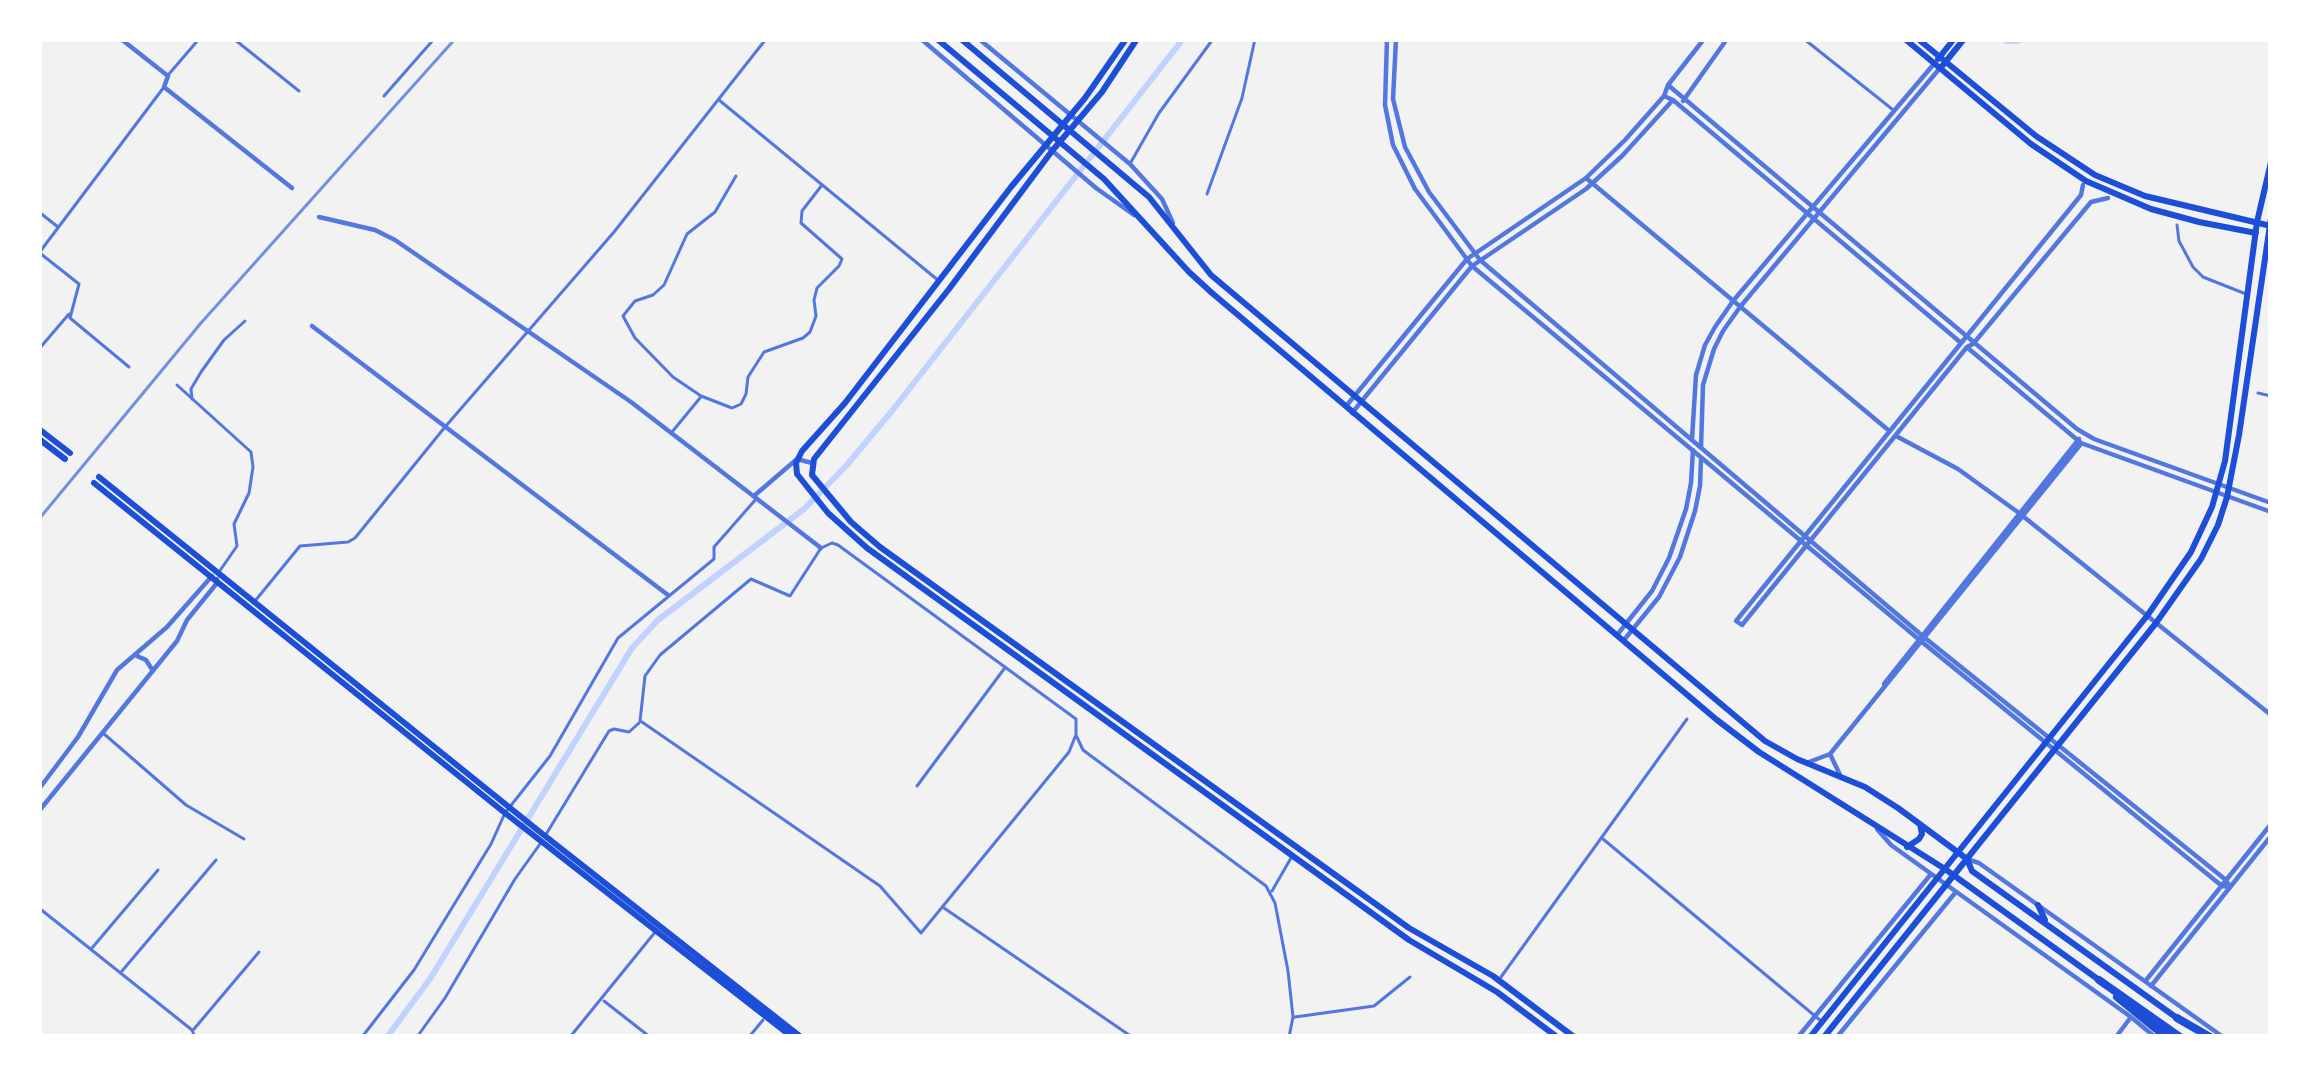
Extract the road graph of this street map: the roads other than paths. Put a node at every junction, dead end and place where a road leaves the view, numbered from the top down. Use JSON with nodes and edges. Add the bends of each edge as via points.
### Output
{"nodes":[{"id":1,"x":122,"y":39,"type":"edge"},
{"id":2,"x":199,"y":39,"type":"edge"},
{"id":3,"x":234,"y":39,"type":"edge"},
{"id":4,"x":434,"y":39,"type":"edge"},
{"id":5,"x":766,"y":39,"type":"edge"},
{"id":6,"x":921,"y":39,"type":"edge"},
{"id":7,"x":937,"y":39,"type":"edge"},
{"id":8,"x":961,"y":39,"type":"edge"},
{"id":9,"x":979,"y":39,"type":"edge"},
{"id":10,"x":1126,"y":39,"type":"edge"},
{"id":11,"x":1137,"y":39,"type":"edge"},
{"id":12,"x":1213,"y":39,"type":"edge"},
{"id":13,"x":1255,"y":39,"type":"edge"},
{"id":14,"x":1387,"y":39,"type":"edge"},
{"id":15,"x":1396,"y":39,"type":"edge"},
{"id":16,"x":1704,"y":39,"type":"edge"},
{"id":17,"x":1727,"y":39,"type":"edge"},
{"id":18,"x":1804,"y":39,"type":"edge"},
{"id":19,"x":1905,"y":39,"type":"edge"},
{"id":20,"x":1918,"y":39,"type":"edge"},
{"id":21,"x":1961,"y":39,"type":"edge"},
{"id":22,"x":1940,"y":62,"type":"junction"},
{"id":23,"x":168,"y":76,"type":"junction"},
{"id":24,"x":1668,"y":85,"type":"junction"},
{"id":25,"x":164,"y":87,"type":"junction"},
{"id":26,"x":299,"y":91,"type":"dead end"},
{"id":27,"x":384,"y":96,"type":"dead end"},
{"id":28,"x":1664,"y":96,"type":"junction"},
{"id":29,"x":718,"y":99,"type":"junction"},
{"id":30,"x":1673,"y":100,"type":"junction"},
{"id":31,"x":1684,"y":101,"type":"junction"},
{"id":32,"x":1894,"y":110,"type":"junction"},
{"id":33,"x":1077,"y":120,"type":"junction"},
{"id":34,"x":1070,"y":130,"type":"junction"},
{"id":35,"x":1057,"y":139,"type":"junction"},
{"id":36,"x":1049,"y":148,"type":"junction"},
{"id":37,"x":2271,"y":162,"type":"edge"},
{"id":38,"x":1130,"y":164,"type":"junction"},
{"id":39,"x":736,"y":176,"type":"dead end"},
{"id":40,"x":1586,"y":178,"type":"junction"},
{"id":41,"x":1592,"y":184,"type":"junction"},
{"id":42,"x":822,"y":185,"type":"junction"},
{"id":43,"x":2083,"y":185,"type":"dead end"},
{"id":44,"x":292,"y":188,"type":"dead end"},
{"id":45,"x":1208,"y":194,"type":"dead end"},
{"id":46,"x":2108,"y":198,"type":"dead end"},
{"id":47,"x":1810,"y":210,"type":"junction"},
{"id":48,"x":39,"y":212,"type":"edge"},
{"id":49,"x":1817,"y":216,"type":"junction"},
{"id":50,"x":320,"y":217,"type":"dead end"},
{"id":51,"x":2257,"y":222,"type":"junction"},
{"id":52,"x":2270,"y":223,"type":"edge"},
{"id":53,"x":1147,"y":225,"type":"junction"},
{"id":54,"x":2177,"y":225,"type":"dead end"},
{"id":55,"x":1174,"y":227,"type":"junction"},
{"id":56,"x":59,"y":229,"type":"junction"},
{"id":57,"x":2255,"y":233,"type":"junction"},
{"id":58,"x":2269,"y":236,"type":"edge"},
{"id":59,"x":39,"y":253,"type":"edge"},
{"id":60,"x":1474,"y":253,"type":"junction"},
{"id":61,"x":1466,"y":259,"type":"junction"},
{"id":62,"x":1480,"y":260,"type":"junction"},
{"id":63,"x":1472,"y":266,"type":"junction"},
{"id":64,"x":940,"y":282,"type":"junction"},
{"id":65,"x":2248,"y":295,"type":"junction"},
{"id":66,"x":1733,"y":302,"type":"junction"},
{"id":67,"x":1740,"y":307,"type":"junction"},
{"id":68,"x":70,"y":312,"type":"junction"},
{"id":69,"x":244,"y":321,"type":"dead end"},
{"id":70,"x":312,"y":326,"type":"dead end"},
{"id":71,"x":530,"y":330,"type":"junction"},
{"id":72,"x":1966,"y":343,"type":"junction"},
{"id":73,"x":39,"y":349,"type":"edge"},
{"id":74,"x":129,"y":367,"type":"dead end"},
{"id":75,"x":177,"y":385,"type":"dead end"},
{"id":76,"x":2258,"y":393,"type":"dead end"},
{"id":77,"x":701,"y":396,"type":"junction"},
{"id":78,"x":2271,"y":396,"type":"edge"},
{"id":79,"x":1358,"y":399,"type":"junction"},
{"id":80,"x":193,"y":401,"type":"junction"},
{"id":81,"x":1349,"y":410,"type":"junction"},
{"id":82,"x":445,"y":427,"type":"junction"},
{"id":83,"x":39,"y":429,"type":"edge"},
{"id":84,"x":1892,"y":433,"type":"junction"},
{"id":85,"x":671,"y":434,"type":"junction"},
{"id":86,"x":2085,"y":435,"type":"junction"},
{"id":87,"x":39,"y":439,"type":"edge"},
{"id":88,"x":2080,"y":441,"type":"junction"},
{"id":89,"x":1692,"y":442,"type":"junction"},
{"id":90,"x":1697,"y":451,"type":"junction"},
{"id":91,"x":1701,"y":459,"type":"junction"},
{"id":92,"x":797,"y":460,"type":"junction"},
{"id":93,"x":812,"y":463,"type":"junction"},
{"id":94,"x":96,"y":480,"type":"dead end"},
{"id":95,"x":2223,"y":491,"type":"junction"},
{"id":96,"x":756,"y":496,"type":"junction"},
{"id":97,"x":2271,"y":503,"type":"edge"},
{"id":98,"x":2271,"y":512,"type":"edge"},
{"id":99,"x":2021,"y":515,"type":"junction"},
{"id":100,"x":1805,"y":541,"type":"junction"},
{"id":101,"x":821,"y":548,"type":"junction"},
{"id":102,"x":215,"y":578,"type":"junction"},
{"id":103,"x":668,"y":595,"type":"junction"},
{"id":104,"x":254,"y":602,"type":"junction"},
{"id":105,"x":2144,"y":615,"type":"junction"},
{"id":106,"x":1739,"y":623,"type":"dead end"},
{"id":107,"x":2156,"y":623,"type":"junction"},
{"id":108,"x":1629,"y":627,"type":"junction"},
{"id":109,"x":1621,"y":637,"type":"junction"},
{"id":110,"x":1922,"y":639,"type":"junction"},
{"id":111,"x":132,"y":657,"type":"junction"},
{"id":112,"x":1005,"y":668,"type":"junction"},
{"id":113,"x":153,"y":671,"type":"junction"},
{"id":114,"x":2271,"y":715,"type":"edge"},
{"id":115,"x":1688,"y":718,"type":"dead end"},
{"id":116,"x":640,"y":721,"type":"junction"},
{"id":117,"x":102,"y":732,"type":"junction"},
{"id":118,"x":1076,"y":735,"type":"junction"},
{"id":119,"x":2048,"y":740,"type":"junction"},
{"id":120,"x":2056,"y":747,"type":"junction"},
{"id":121,"x":1830,"y":754,"type":"junction"},
{"id":122,"x":1808,"y":762,"type":"junction"},
{"id":123,"x":61,"y":763,"type":"junction"},
{"id":124,"x":70,"y":770,"type":"junction"},
{"id":125,"x":1840,"y":775,"type":"junction"},
{"id":126,"x":917,"y":786,"type":"dead end"},
{"id":127,"x":39,"y":789,"type":"edge"},
{"id":128,"x":507,"y":810,"type":"junction"},
{"id":129,"x":39,"y":811,"type":"edge"},
{"id":130,"x":1920,"y":824,"type":"junction"},
{"id":131,"x":2271,"y":824,"type":"edge"},
{"id":132,"x":1875,"y":828,"type":"junction"},
{"id":133,"x":541,"y":836,"type":"junction"},
{"id":134,"x":2271,"y":836,"type":"edge"},
{"id":135,"x":1602,"y":838,"type":"junction"},
{"id":136,"x":244,"y":839,"type":"dead end"},
{"id":137,"x":1907,"y":847,"type":"junction"},
{"id":138,"x":1958,"y":852,"type":"junction"},
{"id":139,"x":1292,"y":856,"type":"junction"},
{"id":140,"x":1967,"y":859,"type":"junction"},
{"id":141,"x":216,"y":860,"type":"dead end"},
{"id":142,"x":1945,"y":869,"type":"junction"},
{"id":143,"x":158,"y":870,"type":"dead end"},
{"id":144,"x":1934,"y":876,"type":"junction"},
{"id":145,"x":1954,"y":876,"type":"junction"},
{"id":146,"x":2226,"y":884,"type":"junction"},
{"id":147,"x":1947,"y":886,"type":"junction"},
{"id":148,"x":1271,"y":892,"type":"junction"},
{"id":149,"x":1956,"y":892,"type":"junction"},
{"id":150,"x":2038,"y":905,"type":"junction"},
{"id":151,"x":943,"y":907,"type":"junction"},
{"id":152,"x":39,"y":908,"type":"edge"},
{"id":153,"x":2047,"y":923,"type":"junction"},
{"id":154,"x":658,"y":929,"type":"junction"},
{"id":155,"x":91,"y":950,"type":"junction"},
{"id":156,"x":259,"y":952,"type":"dead end"},
{"id":157,"x":121,"y":972,"type":"junction"},
{"id":158,"x":1410,"y":977,"type":"dead end"},
{"id":159,"x":1501,"y":977,"type":"dead end"},
{"id":160,"x":2099,"y":980,"type":"junction"},
{"id":161,"x":2148,"y":983,"type":"junction"},
{"id":162,"x":602,"y":999,"type":"junction"},
{"id":163,"x":768,"y":1014,"type":"junction"},
{"id":164,"x":1293,"y":1017,"type":"junction"},
{"id":165,"x":2131,"y":1017,"type":"junction"},
{"id":166,"x":2176,"y":1018,"type":"joint"},
{"id":167,"x":1819,"y":1019,"type":"junction"},
{"id":168,"x":192,"y":1030,"type":"junction"},
{"id":169,"x":195,"y":1037,"type":"edge"},
{"id":170,"x":362,"y":1037,"type":"edge"},
{"id":171,"x":417,"y":1037,"type":"edge"},
{"id":172,"x":570,"y":1037,"type":"edge"},
{"id":173,"x":650,"y":1037,"type":"edge"},
{"id":174,"x":749,"y":1037,"type":"edge"},
{"id":175,"x":792,"y":1037,"type":"edge"},
{"id":176,"x":801,"y":1037,"type":"edge"},
{"id":177,"x":1132,"y":1037,"type":"edge"},
{"id":178,"x":1289,"y":1037,"type":"edge"},
{"id":179,"x":1557,"y":1037,"type":"edge"},
{"id":180,"x":1574,"y":1037,"type":"edge"},
{"id":181,"x":1798,"y":1037,"type":"edge"},
{"id":182,"x":1810,"y":1037,"type":"edge"},
{"id":183,"x":1823,"y":1037,"type":"edge"},
{"id":184,"x":1837,"y":1037,"type":"edge"},
{"id":185,"x":2116,"y":1037,"type":"edge"},
{"id":186,"x":2155,"y":1037,"type":"edge"},
{"id":187,"x":2166,"y":1037,"type":"edge"},
{"id":188,"x":2180,"y":1037,"type":"edge"},
{"id":189,"x":2207,"y":1037,"type":"edge"},
{"id":190,"x":2223,"y":1037,"type":"edge"}],
"edges":[{"from":1,"to":23,"type":"street"},
{"from":2,"to":23,"type":"street"},
{"from":3,"to":26,"type":"street"},
{"from":4,"to":27,"type":"street"},
{"from":5,"to":29,"type":"street"},
{"from":6,"to":36,"type":"street"},
{"from":7,"to":35,"type":"main road"},
{"from":8,"to":34,"type":"main road"},
{"from":9,"to":33,"type":"street"},
{"from":10,"to":33,"type":"main road"},
{"from":11,"to":33,"type":"main road"},
{"from":12,"to":38,"type":"street"},
{"from":13,"to":45,"type":"street"},
{"from":14,"to":61,"type":"street","via":[[1393,145]]},
{"from":15,"to":60,"type":"street","via":[[1394,99],[1405,147]]},
{"from":16,"to":24,"type":"street"},
{"from":17,"to":31,"type":"street"},
{"from":18,"to":32,"type":"street"},
{"from":19,"to":22,"type":"main road"},
{"from":20,"to":22,"type":"main road"},
{"from":21,"to":22,"type":"main road"},
{"from":22,"to":32,"type":"street"},
{"from":22,"to":49,"type":"street"},
{"from":22,"to":51,"type":"main road","via":[[2095,175],[2144,196]]},
{"from":22,"to":57,"type":"main road","via":[[2031,144],[2086,181],[2151,209]]},
{"from":23,"to":25,"type":"street"},
{"from":24,"to":28,"type":"street"},
{"from":24,"to":31,"type":"street"},
{"from":25,"to":44,"type":"street"},
{"from":25,"to":56,"type":"street"},
{"from":28,"to":30,"type":"street"},
{"from":28,"to":40,"type":"street"},
{"from":29,"to":42,"type":"street"},
{"from":29,"to":71,"type":"street"},
{"from":30,"to":31,"type":"street"},
{"from":30,"to":41,"type":"street"},
{"from":30,"to":47,"type":"street"},
{"from":31,"to":47,"type":"street"},
{"from":32,"to":47,"type":"street"},
{"from":33,"to":34,"type":"main road"},
{"from":33,"to":38,"type":"street"},
{"from":34,"to":35,"type":"main road"},
{"from":34,"to":55,"type":"main road"},
{"from":35,"to":36,"type":"main road"},
{"from":35,"to":53,"type":"main road"},
{"from":36,"to":53,"type":"street"},
{"from":36,"to":64,"type":"main road"},
{"from":36,"to":93,"type":"main road","via":[[950,290]]},
{"from":37,"to":51,"type":"main road"},
{"from":38,"to":55,"type":"street"},
{"from":39,"to":77,"type":"street","via":[[716,212],[687,234],[664,286],[623,316],[656,362]]},
{"from":40,"to":41,"type":"street"},
{"from":40,"to":60,"type":"street"},
{"from":41,"to":62,"type":"street"},
{"from":41,"to":66,"type":"street"},
{"from":42,"to":64,"type":"street"},
{"from":42,"to":77,"type":"street","via":[[802,223],[842,259],[817,288],[810,332],[764,352],[741,404]]},
{"from":43,"to":72,"type":"street"},
{"from":46,"to":72,"type":"street","via":[[2091,202]]},
{"from":47,"to":49,"type":"street"},
{"from":47,"to":66,"type":"street"},
{"from":48,"to":56,"type":"street"},
{"from":49,"to":67,"type":"street"},
{"from":49,"to":72,"type":"street"},
{"from":50,"to":71,"type":"street","via":[[387,235]]},
{"from":51,"to":52,"type":"main road"},
{"from":51,"to":57,"type":"main road"},
{"from":52,"to":58,"type":"main road"},
{"from":53,"to":81,"type":"main road","via":[[1212,293]]},
{"from":54,"to":65,"type":"street","via":[[2193,268]]},
{"from":55,"to":79,"type":"main road","via":[[1211,275]]},
{"from":56,"to":59,"type":"street"},
{"from":57,"to":58,"type":"main road"},
{"from":57,"to":65,"type":"main road"},
{"from":58,"to":95,"type":"main road"},
{"from":59,"to":68,"type":"street","via":[[79,284]]},
{"from":60,"to":61,"type":"street"},
{"from":60,"to":62,"type":"street"},
{"from":61,"to":63,"type":"street"},
{"from":61,"to":79,"type":"street"},
{"from":62,"to":63,"type":"street"},
{"from":62,"to":89,"type":"street"},
{"from":63,"to":79,"type":"street"},
{"from":63,"to":90,"type":"street"},
{"from":64,"to":92,"type":"main road"},
{"from":65,"to":95,"type":"main road"},
{"from":66,"to":67,"type":"street"},
{"from":66,"to":89,"type":"street","via":[[1700,361]]},
{"from":67,"to":84,"type":"street"},
{"from":67,"to":90,"type":"street","via":[[1706,374]]},
{"from":68,"to":73,"type":"street"},
{"from":68,"to":74,"type":"street"},
{"from":69,"to":80,"type":"street","via":[[201,372]]},
{"from":70,"to":82,"type":"street"},
{"from":71,"to":82,"type":"street"},
{"from":71,"to":85,"type":"street"},
{"from":72,"to":84,"type":"street"},
{"from":72,"to":86,"type":"street"},
{"from":72,"to":88,"type":"street"},
{"from":75,"to":80,"type":"street"},
{"from":76,"to":78,"type":"street"},
{"from":77,"to":85,"type":"street"},
{"from":79,"to":81,"type":"street"},
{"from":79,"to":108,"type":"main road"},
{"from":80,"to":102,"type":"street","via":[[246,446],[253,467],[234,524],[237,546]]},
{"from":81,"to":109,"type":"main road"},
{"from":82,"to":103,"type":"street"},
{"from":82,"to":104,"type":"street","via":[[355,538],[301,546]]},
{"from":83,"to":87,"type":"main road","via":[[68,456]]},
{"from":84,"to":99,"type":"street"},
{"from":84,"to":100,"type":"street"},
{"from":85,"to":96,"type":"street"},
{"from":86,"to":88,"type":"street"},
{"from":86,"to":95,"type":"street"},
{"from":88,"to":95,"type":"street"},
{"from":88,"to":99,"type":"street"},
{"from":89,"to":90,"type":"street"},
{"from":90,"to":91,"type":"street"},
{"from":90,"to":100,"type":"street"},
{"from":90,"to":108,"type":"street","via":[[1675,544]]},
{"from":91,"to":100,"type":"street"},
{"from":91,"to":108,"type":"street","via":[[1680,557]]},
{"from":92,"to":93,"type":"street"},
{"from":92,"to":96,"type":"street"},
{"from":92,"to":139,"type":"main road","via":[[805,487],[867,548]]},
{"from":93,"to":180,"type":"main road","via":[[814,479],[850,522],[890,555]]},
{"from":94,"to":102,"type":"main road","via":[[207,562]]},
{"from":95,"to":97,"type":"street"},
{"from":95,"to":98,"type":"street"},
{"from":95,"to":105,"type":"main road","via":[[2191,553]]},
{"from":95,"to":107,"type":"main road","via":[[2201,559]]},
{"from":96,"to":101,"type":"street"},
{"from":96,"to":103,"type":"street","via":[[714,547],[714,559]]},
{"from":99,"to":105,"type":"street"},
{"from":99,"to":110,"type":"street"},
{"from":100,"to":106,"type":"street"},
{"from":100,"to":110,"type":"street"},
{"from":101,"to":112,"type":"street","via":[[840,546]]},
{"from":101,"to":116,"type":"street","via":[[790,596],[751,579],[659,655],[645,676]]},
{"from":102,"to":104,"type":"main road"},
{"from":102,"to":111,"type":"street"},
{"from":102,"to":113,"type":"street"},
{"from":102,"to":128,"type":"main road"},
{"from":103,"to":128,"type":"street","via":[[618,638],[550,756]]},
{"from":104,"to":128,"type":"main road"},
{"from":105,"to":107,"type":"street"},
{"from":105,"to":119,"type":"main road"},
{"from":107,"to":114,"type":"street"},
{"from":107,"to":120,"type":"main road"},
{"from":108,"to":109,"type":"street"},
{"from":108,"to":122,"type":"main road","via":[[1765,741]]},
{"from":109,"to":132,"type":"main road","via":[[1759,752]]},
{"from":110,"to":119,"type":"street"},
{"from":110,"to":121,"type":"street"},
{"from":111,"to":113,"type":"street"},
{"from":111,"to":123,"type":"street","via":[[107,683]]},
{"from":112,"to":118,"type":"street","via":[[1076,719]]},
{"from":112,"to":126,"type":"street"},
{"from":113,"to":117,"type":"street"},
{"from":115,"to":135,"type":"street"},
{"from":116,"to":133,"type":"street","via":[[629,733],[609,730]]},
{"from":116,"to":151,"type":"street","via":[[880,886],[920,933]]},
{"from":117,"to":124,"type":"street"},
{"from":117,"to":136,"type":"street","via":[[186,805]]},
{"from":118,"to":148,"type":"street","via":[[1083,750]]},
{"from":118,"to":151,"type":"street"},
{"from":119,"to":120,"type":"street"},
{"from":119,"to":138,"type":"main road"},
{"from":120,"to":140,"type":"main road"},
{"from":120,"to":146,"type":"street"},
{"from":121,"to":122,"type":"street"},
{"from":121,"to":125,"type":"street"},
{"from":122,"to":125,"type":"main road"},
{"from":123,"to":124,"type":"street"},
{"from":123,"to":127,"type":"street"},
{"from":124,"to":129,"type":"street"},
{"from":125,"to":130,"type":"main road"},
{"from":128,"to":133,"type":"main road"},
{"from":128,"to":170,"type":"street","via":[[414,970]]},
{"from":130,"to":137,"type":"main road","via":[[1922,834]]},
{"from":130,"to":138,"type":"main road"},
{"from":131,"to":146,"type":"street"},
{"from":132,"to":137,"type":"main road"},
{"from":132,"to":144,"type":"street"},
{"from":133,"to":154,"type":"main road"},
{"from":133,"to":171,"type":"street"},
{"from":134,"to":146,"type":"street"},
{"from":135,"to":159,"type":"street"},
{"from":135,"to":167,"type":"street"},
{"from":137,"to":142,"type":"main road"},
{"from":138,"to":140,"type":"main road"},
{"from":138,"to":142,"type":"main road"},
{"from":139,"to":148,"type":"street"},
{"from":139,"to":179,"type":"main road"},
{"from":140,"to":145,"type":"main road"},
{"from":140,"to":150,"type":"street"},
{"from":140,"to":153,"type":"main road","via":[[1972,871]]},
{"from":141,"to":157,"type":"street"},
{"from":142,"to":144,"type":"main road"},
{"from":142,"to":145,"type":"main road"},
{"from":143,"to":155,"type":"street"},
{"from":144,"to":147,"type":"street"},
{"from":144,"to":167,"type":"main road"},
{"from":145,"to":147,"type":"main road"},
{"from":145,"to":160,"type":"main road"},
{"from":146,"to":161,"type":"street"},
{"from":147,"to":149,"type":"street"},
{"from":147,"to":183,"type":"main road"},
{"from":148,"to":164,"type":"street"},
{"from":149,"to":165,"type":"street"},
{"from":149,"to":184,"type":"street"},
{"from":150,"to":153,"type":"main road"},
{"from":150,"to":161,"type":"street"},
{"from":151,"to":177,"type":"street"},
{"from":152,"to":155,"type":"street"},
{"from":153,"to":166,"type":"main road"},
{"from":154,"to":162,"type":"street"},
{"from":154,"to":163,"type":"main road"},
{"from":155,"to":157,"type":"street"},
{"from":156,"to":168,"type":"street"},
{"from":157,"to":168,"type":"street"},
{"from":158,"to":164,"type":"street","via":[[1374,1006]]},
{"from":160,"to":187,"type":"highway"},
{"from":160,"to":188,"type":"highway"},
{"from":161,"to":190,"type":"street"},
{"from":162,"to":172,"type":"street"},
{"from":162,"to":173,"type":"street"},
{"from":163,"to":174,"type":"street"},
{"from":163,"to":175,"type":"main road"},
{"from":163,"to":176,"type":"main road"},
{"from":164,"to":178,"type":"street"},
{"from":165,"to":185,"type":"street"},
{"from":165,"to":186,"type":"street"},
{"from":166,"to":189,"type":"highway"},
{"from":167,"to":181,"type":"street"},
{"from":167,"to":182,"type":"main road"},
{"from":168,"to":169,"type":"street"}]}
